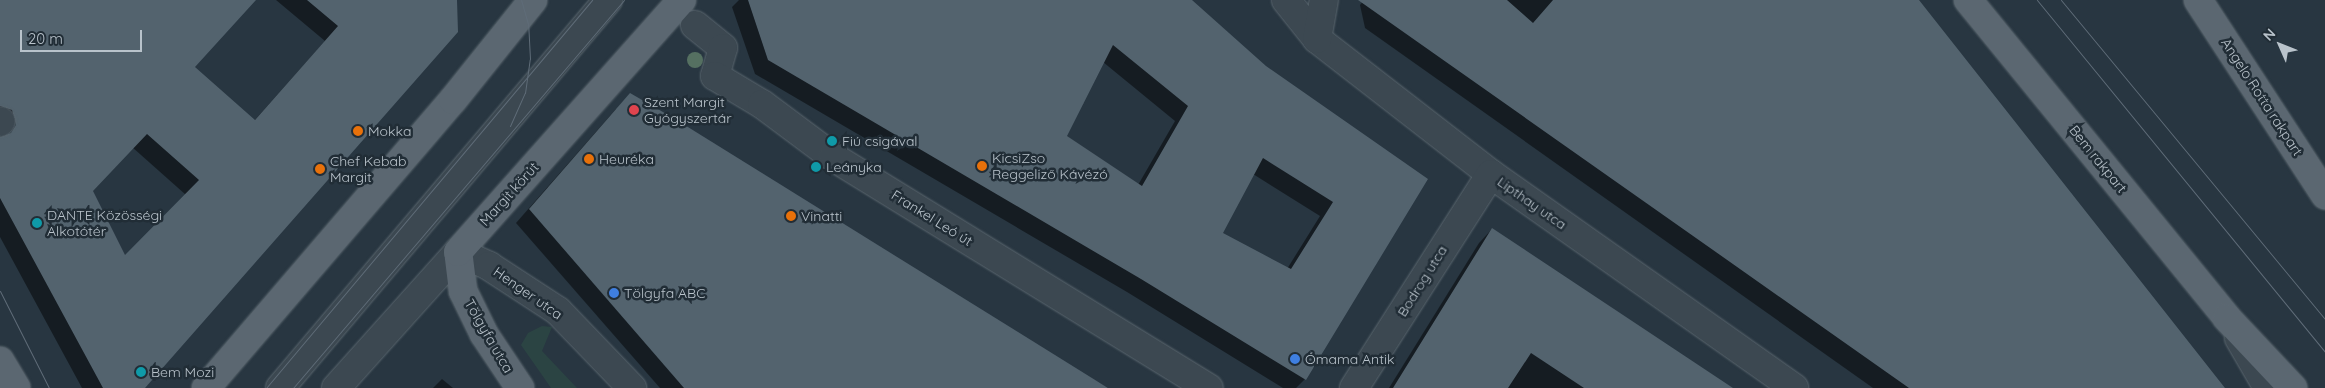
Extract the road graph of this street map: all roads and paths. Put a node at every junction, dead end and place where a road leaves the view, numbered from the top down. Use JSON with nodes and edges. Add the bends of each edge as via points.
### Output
{"nodes":[{"id":1,"x":533,"y":0,"type":"edge"},
{"id":2,"x":608,"y":0,"type":"edge"},
{"id":3,"x":682,"y":0,"type":"edge"},
{"id":4,"x":1286,"y":0,"type":"edge"},
{"id":5,"x":1324,"y":0,"type":"edge"},
{"id":6,"x":1968,"y":0,"type":"edge"},
{"id":7,"x":2198,"y":0,"type":"edge"},
{"id":8,"x":696,"y":25,"type":"dead end"},
{"id":9,"x":1317,"y":38,"type":"junction"},
{"id":10,"x":1490,"y":174,"type":"junction"},
{"id":11,"x":2325,"y":195,"type":"edge"},
{"id":12,"x":458,"y":252,"type":"junction"},
{"id":13,"x":2227,"y":318,"type":"junction"},
{"id":14,"x":0,"y":361,"type":"edge"},
{"id":15,"x":16,"y":388,"type":"edge"},
{"id":16,"x":206,"y":388,"type":"edge"},
{"id":17,"x":280,"y":388,"type":"edge"},
{"id":18,"x":336,"y":388,"type":"edge"},
{"id":19,"x":520,"y":388,"type":"edge"},
{"id":20,"x":632,"y":388,"type":"edge"},
{"id":21,"x":1209,"y":388,"type":"edge"},
{"id":22,"x":1354,"y":388,"type":"edge"},
{"id":23,"x":1794,"y":388,"type":"edge"},
{"id":24,"x":2268,"y":388,"type":"edge"},
{"id":25,"x":2293,"y":388,"type":"edge"}],
"edges":[{"from":1,"to":16,"type":"main road","via":[[453,100]]},
{"from":2,"to":17,"type":"street"},
{"from":3,"to":12,"type":"main road","name":"Margit körút"},
{"from":4,"to":9,"type":"street","name":"Lipthay utca"},
{"from":5,"to":9,"type":"street"},
{"from":6,"to":13,"type":"main road","name":"Bem rakpart"},
{"from":7,"to":11,"type":"main road","name":"Angelo Rotta rakpart"},
{"from":8,"to":21,"type":"street","name":"Frankel Leó út","via":[[723,48],[715,76],[762,104],[833,157]]},
{"from":9,"to":10,"type":"street","name":"Lipthay utca"},
{"from":10,"to":22,"type":"street","name":"Bodrog utca"},
{"from":10,"to":23,"type":"street","name":"Lipthay utca"},
{"from":12,"to":18,"type":"street","name":"Margit körút"},
{"from":12,"to":19,"type":"main road","name":"Tölgyfa utca","via":[[463,291],[484,334]]},
{"from":12,"to":20,"type":"street","name":"Henger utca","via":[[489,266],[558,311]]},
{"from":13,"to":24,"type":"street","name":"Bem rakpart"},
{"from":13,"to":25,"type":"main road","name":"Bem rakpart"},
{"from":14,"to":15,"type":"main road"}]}
